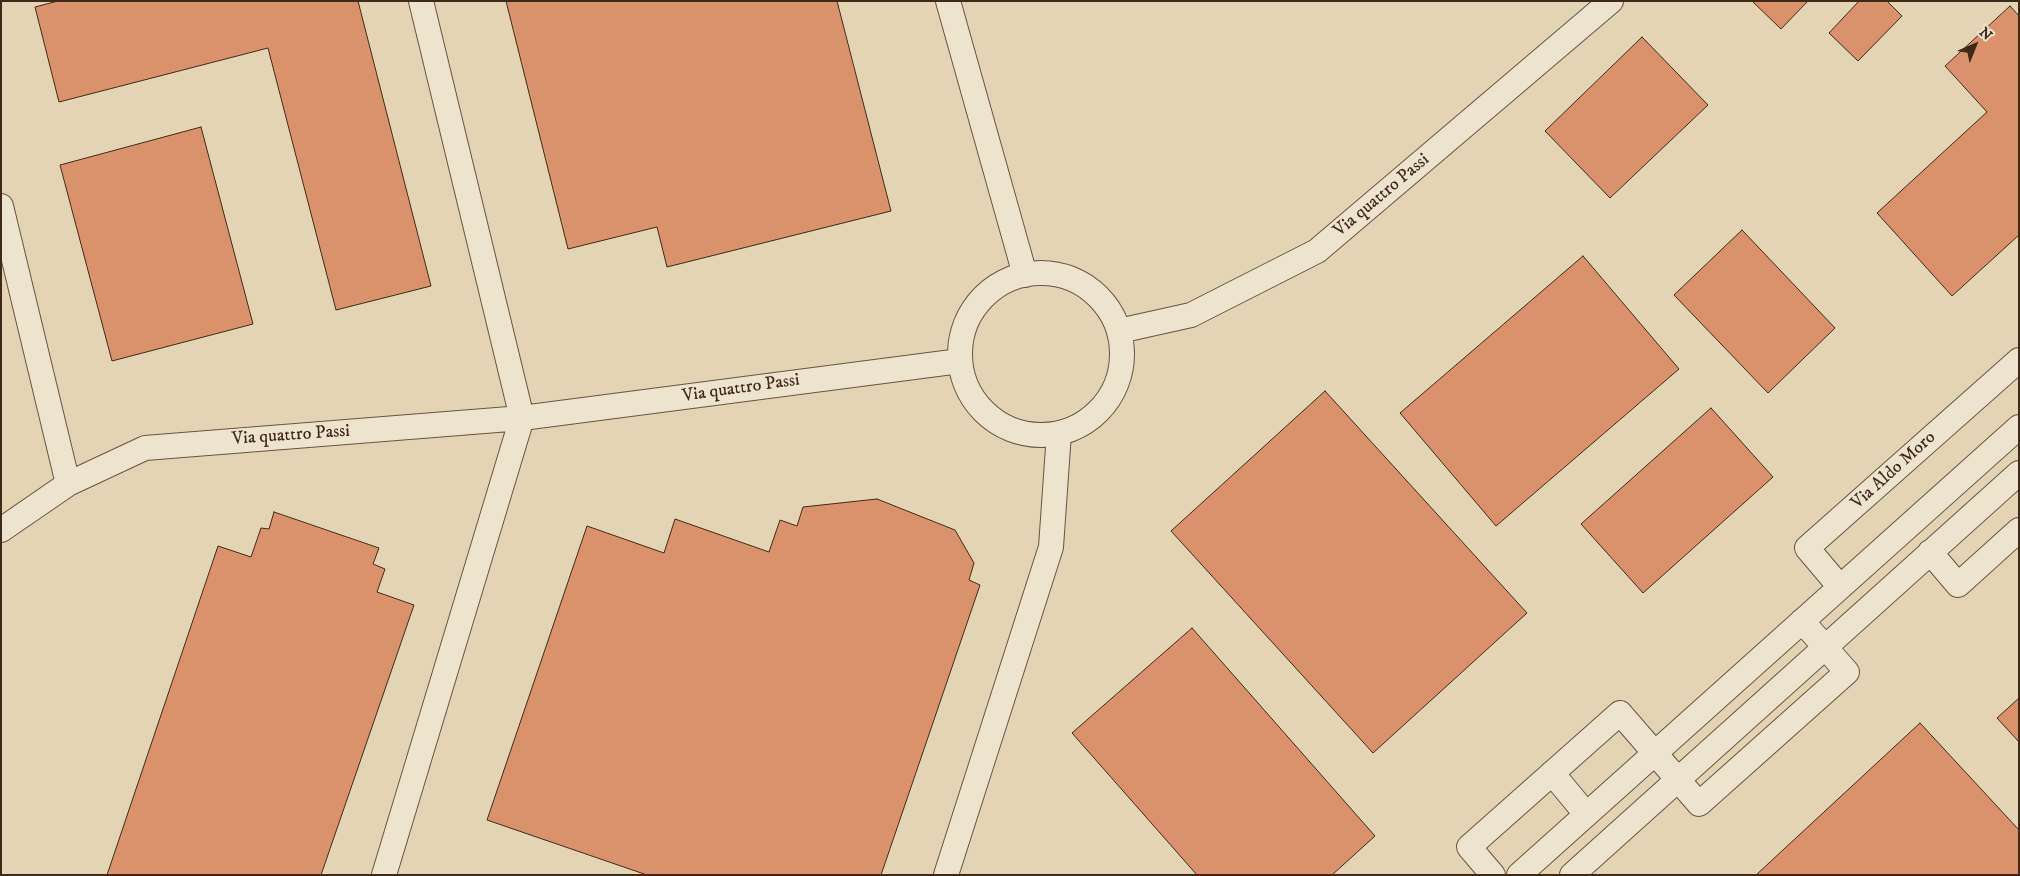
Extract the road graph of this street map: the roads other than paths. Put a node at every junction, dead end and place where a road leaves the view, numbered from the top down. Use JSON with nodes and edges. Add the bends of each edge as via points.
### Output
{"nodes":[{"id":1,"x":421,"y":1,"type":"edge"},
{"id":2,"x":948,"y":1,"type":"edge"},
{"id":3,"x":1611,"y":1,"type":"edge"},
{"id":4,"x":1,"y":206,"type":"edge"},
{"id":5,"x":1025,"y":275,"type":"junction"},
{"id":6,"x":1119,"y":331,"type":"junction"},
{"id":7,"x":960,"y":360,"type":"junction"},
{"id":8,"x":2019,"y":360,"type":"edge"},
{"id":9,"x":522,"y":418,"type":"junction"},
{"id":10,"x":2019,"y":427,"type":"edge"},
{"id":11,"x":1059,"y":433,"type":"junction"},
{"id":12,"x":2019,"y":473,"type":"edge"},
{"id":13,"x":68,"y":484,"type":"junction"},
{"id":14,"x":1,"y":530,"type":"edge"},
{"id":15,"x":2019,"y":530,"type":"edge"},
{"id":16,"x":1930,"y":552,"type":"junction"},
{"id":17,"x":1840,"y":587,"type":"junction"},
{"id":18,"x":1802,"y":621,"type":"junction"},
{"id":19,"x":1825,"y":647,"type":"junction"},
{"id":20,"x":1654,"y":754,"type":"junction"},
{"id":21,"x":1552,"y":773,"type":"junction"},
{"id":22,"x":1678,"y":780,"type":"junction"},
{"id":23,"x":1586,"y":814,"type":"junction"},
{"id":24,"x":384,"y":875,"type":"edge"},
{"id":25,"x":946,"y":875,"type":"edge"},
{"id":26,"x":1493,"y":875,"type":"edge"},
{"id":27,"x":1519,"y":875,"type":"edge"},
{"id":28,"x":1572,"y":875,"type":"edge"}],
"edges":[{"from":1,"to":9,"type":"street"},
{"from":2,"to":5,"type":"street"},
{"from":3,"to":6,"type":"street","name":"Via quattro Passi","via":[[1317,251],[1191,315]]},
{"from":4,"to":13,"type":"street"},
{"from":5,"to":6,"type":"street","via":[[1049,274],[1072,280],[1093,292]]},
{"from":5,"to":7,"type":"street","via":[[1003,282],[984,296],[970,315],[962,337]]},
{"from":6,"to":11,"type":"street","via":[[1122,358],[1117,383],[1104,406],[1084,423]]},
{"from":7,"to":9,"type":"street","name":"Via quattro Passi"},
{"from":7,"to":11,"type":"street","via":[[967,388],[982,410],[997,422],[1032,435]]},
{"from":8,"to":17,"type":"street","name":"Via Aldo Moro","via":[[1807,548]]},
{"from":9,"to":13,"type":"street","name":"Via quattro Passi","via":[[145,448]]},
{"from":9,"to":24,"type":"street"},
{"from":10,"to":17,"type":"street"},
{"from":11,"to":25,"type":"street","via":[[1051,547]]},
{"from":12,"to":16,"type":"street"},
{"from":13,"to":14,"type":"street","name":"Via quattro Passi"},
{"from":15,"to":16,"type":"street","via":[[1958,585]]},
{"from":16,"to":19,"type":"street"},
{"from":17,"to":18,"type":"street"},
{"from":18,"to":19,"type":"street"},
{"from":18,"to":20,"type":"street"},
{"from":19,"to":22,"type":"street"},
{"from":19,"to":22,"type":"street","via":[[1847,672],[1698,804]]},
{"from":20,"to":21,"type":"street","via":[[1620,713]]},
{"from":20,"to":22,"type":"street"},
{"from":20,"to":23,"type":"street"},
{"from":21,"to":23,"type":"street"},
{"from":21,"to":26,"type":"street","via":[[1469,847]]},
{"from":22,"to":28,"type":"street"},
{"from":23,"to":27,"type":"street"}]}
